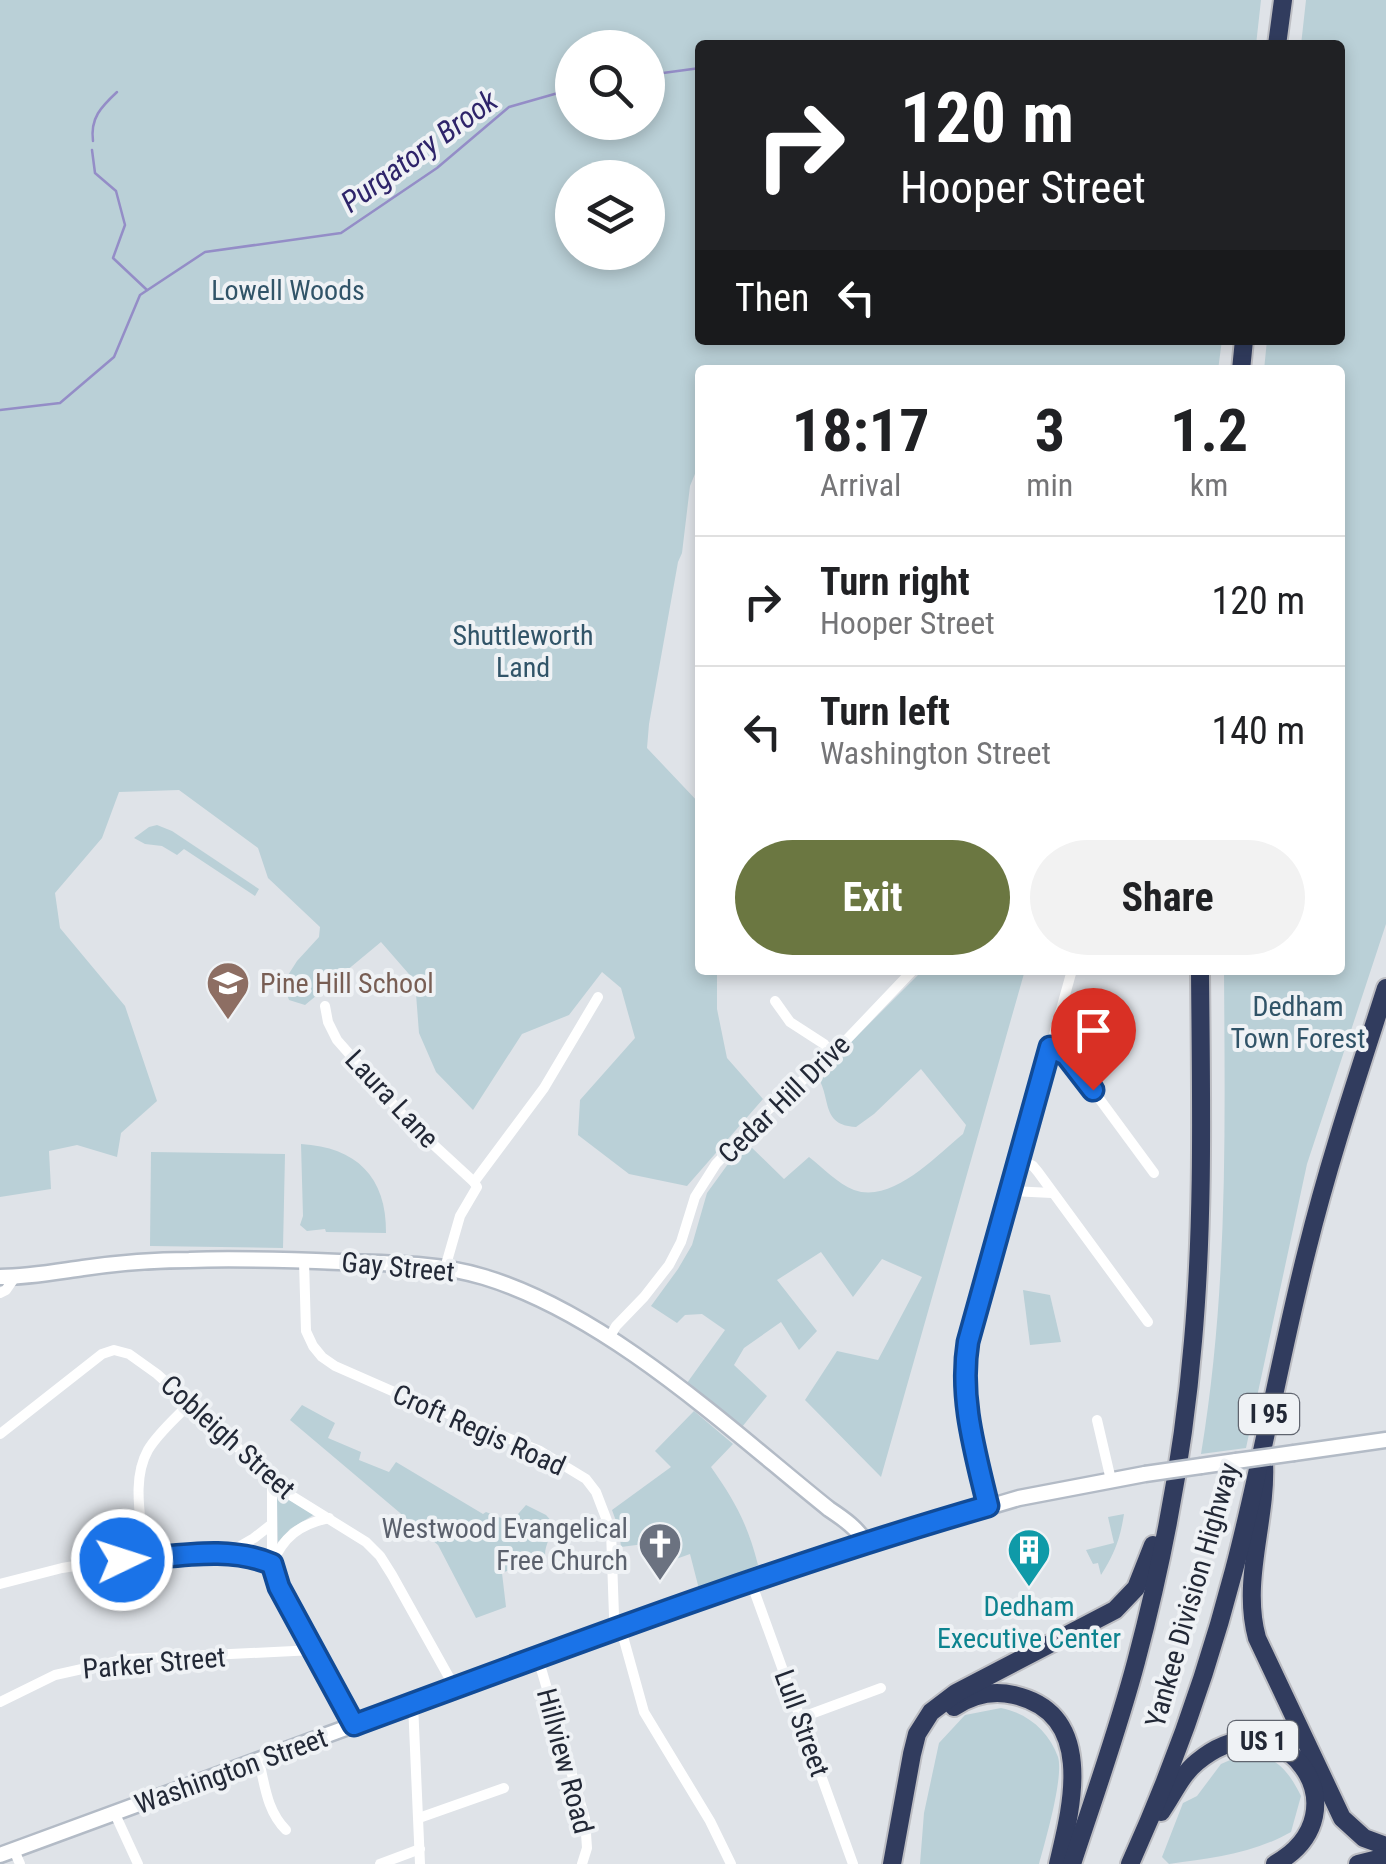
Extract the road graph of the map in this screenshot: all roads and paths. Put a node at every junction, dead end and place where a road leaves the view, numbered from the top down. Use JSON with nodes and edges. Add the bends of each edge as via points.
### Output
{"nodes":[{"id":1,"x":1282,"y":0,"type":"edge"},
{"id":2,"x":1278,"y":40,"type":"edge"},
{"id":3,"x":907,"y":975,"type":"edge"},
{"id":4,"x":1071,"y":975,"type":"edge"},
{"id":5,"x":1200,"y":975,"type":"edge"},
{"id":6,"x":1386,"y":988,"type":"edge"},
{"id":7,"x":598,"y":998,"type":"dead end"},
{"id":8,"x":775,"y":1001,"type":"dead end"},
{"id":9,"x":325,"y":1006,"type":"dead end"},
{"id":10,"x":1050,"y":1047,"type":"junction"},
{"id":11,"x":832,"y":1055,"type":"junction"},
{"id":12,"x":1020,"y":1159,"type":"junction"},
{"id":13,"x":1154,"y":1173,"type":"dead end"},
{"id":14,"x":474,"y":1182,"type":"junction"},
{"id":15,"x":1010,"y":1191,"type":"junction"},
{"id":16,"x":1052,"y":1193,"type":"junction"},
{"id":17,"x":304,"y":1261,"type":"junction"},
{"id":18,"x":445,"y":1268,"type":"junction"},
{"id":19,"x":8,"y":1277,"type":"edge"},
{"id":20,"x":0,"y":1293,"type":"edge"},
{"id":21,"x":1148,"y":1322,"type":"dead end"},
{"id":22,"x":609,"y":1338,"type":"junction"},
{"id":23,"x":190,"y":1403,"type":"junction"},
{"id":24,"x":1097,"y":1420,"type":"dead end"},
{"id":25,"x":0,"y":1434,"type":"edge"},
{"id":26,"x":1386,"y":1440,"type":"edge"},
{"id":27,"x":1263,"y":1441,"type":"junction"},
{"id":28,"x":1112,"y":1480,"type":"junction"},
{"id":29,"x":272,"y":1483,"type":"junction"},
{"id":30,"x":988,"y":1506,"type":"junction"},
{"id":31,"x":1170,"y":1508,"type":"junction"},
{"id":32,"x":330,"y":1518,"type":"junction"},
{"id":33,"x":272,"y":1524,"type":"junction"},
{"id":34,"x":862,"y":1546,"type":"junction"},
{"id":35,"x":229,"y":1553,"type":"junction"},
{"id":36,"x":144,"y":1559,"type":"junction"},
{"id":37,"x":272,"y":1564,"type":"junction"},
{"id":38,"x":751,"y":1582,"type":"junction"},
{"id":39,"x":0,"y":1584,"type":"edge"},
{"id":40,"x":619,"y":1628,"type":"junction"},
{"id":41,"x":314,"y":1650,"type":"junction"},
{"id":42,"x":538,"y":1658,"type":"junction"},
{"id":43,"x":455,"y":1688,"type":"junction"},
{"id":44,"x":880,"y":1688,"type":"dead end"},
{"id":45,"x":0,"y":1702,"type":"edge"},
{"id":46,"x":413,"y":1703,"type":"junction"},
{"id":47,"x":800,"y":1718,"type":"junction"},
{"id":48,"x":354,"y":1725,"type":"junction"},
{"id":49,"x":259,"y":1760,"type":"junction"},
{"id":50,"x":504,"y":1788,"type":"dead end"},
{"id":51,"x":115,"y":1814,"type":"junction"},
{"id":52,"x":419,"y":1818,"type":"junction"},
{"id":53,"x":286,"y":1830,"type":"dead end"},
{"id":54,"x":1142,"y":1836,"type":"junction"},
{"id":55,"x":1386,"y":1846,"type":"edge"},
{"id":56,"x":420,"y":1849,"type":"junction"},
{"id":57,"x":11,"y":1856,"type":"edge"},
{"id":58,"x":1386,"y":1857,"type":"edge"},
{"id":59,"x":138,"y":1864,"type":"edge"},
{"id":60,"x":380,"y":1864,"type":"edge"},
{"id":61,"x":420,"y":1864,"type":"edge"},
{"id":62,"x":582,"y":1864,"type":"edge"},
{"id":63,"x":731,"y":1864,"type":"edge"},
{"id":64,"x":853,"y":1864,"type":"edge"},
{"id":65,"x":892,"y":1864,"type":"edge"},
{"id":66,"x":902,"y":1864,"type":"edge"},
{"id":67,"x":1058,"y":1864,"type":"edge"},
{"id":68,"x":1072,"y":1864,"type":"edge"},
{"id":69,"x":1130,"y":1864,"type":"edge"},
{"id":70,"x":1275,"y":1864,"type":"edge"},
{"id":71,"x":1358,"y":1864,"type":"edge"}],
"edges":[{"from":1,"to":2,"type":"highway"},
{"from":3,"to":11,"type":"street","name":"Cedar Hill Drive"},
{"from":4,"to":10,"type":"street"},
{"from":5,"to":31,"type":"highway","name":"Yankee Division Highway","via":[[1199,1270]]},
{"from":6,"to":27,"type":"highway","name":"Yankee Division Highway","number":"I 95","via":[[1322,1190]]},
{"from":7,"to":14,"type":"street","via":[[544,1088]]},
{"from":8,"to":11,"type":"street"},
{"from":9,"to":14,"type":"street","name":"Laura Lane","via":[[336,1040]]},
{"from":10,"to":12,"type":"street"},
{"from":10,"to":13,"type":"street","via":[[1073,1063]]},
{"from":11,"to":22,"type":"street","name":"Cedar Hill Drive","via":[[716,1164],[669,1265]]},
{"from":12,"to":15,"type":"street"},
{"from":12,"to":16,"type":"street"},
{"from":14,"to":18,"type":"street"},
{"from":15,"to":16,"type":"street"},
{"from":15,"to":30,"type":"street","via":[[964,1374]]},
{"from":16,"to":21,"type":"street"},
{"from":17,"to":18,"type":"main road","name":"Gay Street"},
{"from":17,"to":19,"type":"main road","name":"Gay Street","via":[[168,1260]]},
{"from":17,"to":40,"type":"street","name":"Croft Regis Road","via":[[306,1331],[322,1357],[540,1451],[586,1479],[612,1531]]},
{"from":18,"to":22,"type":"main road","name":"Gay Street","via":[[515,1288]]},
{"from":19,"to":20,"type":"street","name":"Gay Street"},
{"from":22,"to":34,"type":"main road","name":"Gay Street","via":[[829,1508]]},
{"from":23,"to":25,"type":"street","name":"Cobleigh Street","via":[[129,1354],[114,1350]]},
{"from":23,"to":29,"type":"street","name":"Cobleigh Street"},
{"from":23,"to":36,"type":"street","via":[[146,1454],[139,1505]]},
{"from":24,"to":28,"type":"street"},
{"from":26,"to":28,"type":"main road","name":"Washington Street","bridge":true},
{"from":27,"to":54,"type":"highway","name":"Yankee Division Highway","number":"I 95","via":[[1219,1624]]},
{"from":27,"to":55,"type":"highway","via":[[1266,1488],[1252,1597],[1257,1638],[1342,1818],[1364,1838]]},
{"from":28,"to":30,"type":"main road","name":"Washington Street"},
{"from":29,"to":32,"type":"street","name":"Cobleigh Street"},
{"from":29,"to":33,"type":"street"},
{"from":30,"to":34,"type":"main road","name":"Washington Street"},
{"from":31,"to":65,"type":"highway","via":[[1140,1580],[1115,1610],[931,1712],[917,1734]]},
{"from":31,"to":68,"type":"highway","name":"Yankee Division Highway","via":[[1135,1664]]},
{"from":32,"to":37,"type":"street","via":[[293,1532]]},
{"from":32,"to":43,"type":"street","name":"Cobleigh Street","via":[[380,1556]]},
{"from":33,"to":35,"type":"street"},
{"from":33,"to":37,"type":"street"},
{"from":34,"to":38,"type":"main road","name":"Washington Street"},
{"from":35,"to":36,"type":"street"},
{"from":35,"to":37,"type":"street"},
{"from":36,"to":39,"type":"street","via":[[62,1568]]},
{"from":37,"to":41,"type":"street"},
{"from":38,"to":40,"type":"main road","name":"Washington Street"},
{"from":38,"to":47,"type":"street","name":"Lull Street"},
{"from":40,"to":42,"type":"main road","name":"Washington Street"},
{"from":40,"to":63,"type":"street","name":"Croft Regis Road","via":[[644,1712]]},
{"from":41,"to":45,"type":"street","name":"Parker Street","via":[[77,1668]]},
{"from":41,"to":48,"type":"street"},
{"from":42,"to":43,"type":"main road","name":"Washington Street"},
{"from":42,"to":62,"type":"street","name":"Hillview Road","via":[[585,1819]]},
{"from":43,"to":46,"type":"main road","name":"Washington Street"},
{"from":44,"to":47,"type":"street"},
{"from":46,"to":48,"type":"main road","name":"Washington Street"},
{"from":46,"to":52,"type":"street"},
{"from":47,"to":64,"type":"street","name":"Lull Street"},
{"from":48,"to":49,"type":"main road","name":"Washington Street"},
{"from":49,"to":51,"type":"main road","name":"Washington Street"},
{"from":49,"to":53,"type":"street","via":[[270,1806]]},
{"from":50,"to":52,"type":"street"},
{"from":51,"to":57,"type":"main road","name":"Washington Street"},
{"from":51,"to":59,"type":"street"},
{"from":52,"to":56,"type":"street"},
{"from":54,"to":69,"type":"highway","name":"Yankee Division Highway","number":"I 95"},
{"from":54,"to":70,"type":"highway","number":"US 1","via":[[1195,1764],[1228,1745],[1262,1741],[1294,1755],[1315,1794],[1306,1834]]},
{"from":56,"to":60,"type":"street"},
{"from":56,"to":61,"type":"street"},
{"from":58,"to":71,"type":"highway"},
{"from":66,"to":67,"type":"highway","via":[[931,1730],[964,1700],[995,1693],[1038,1705],[1071,1748],[1072,1786]]}]}
